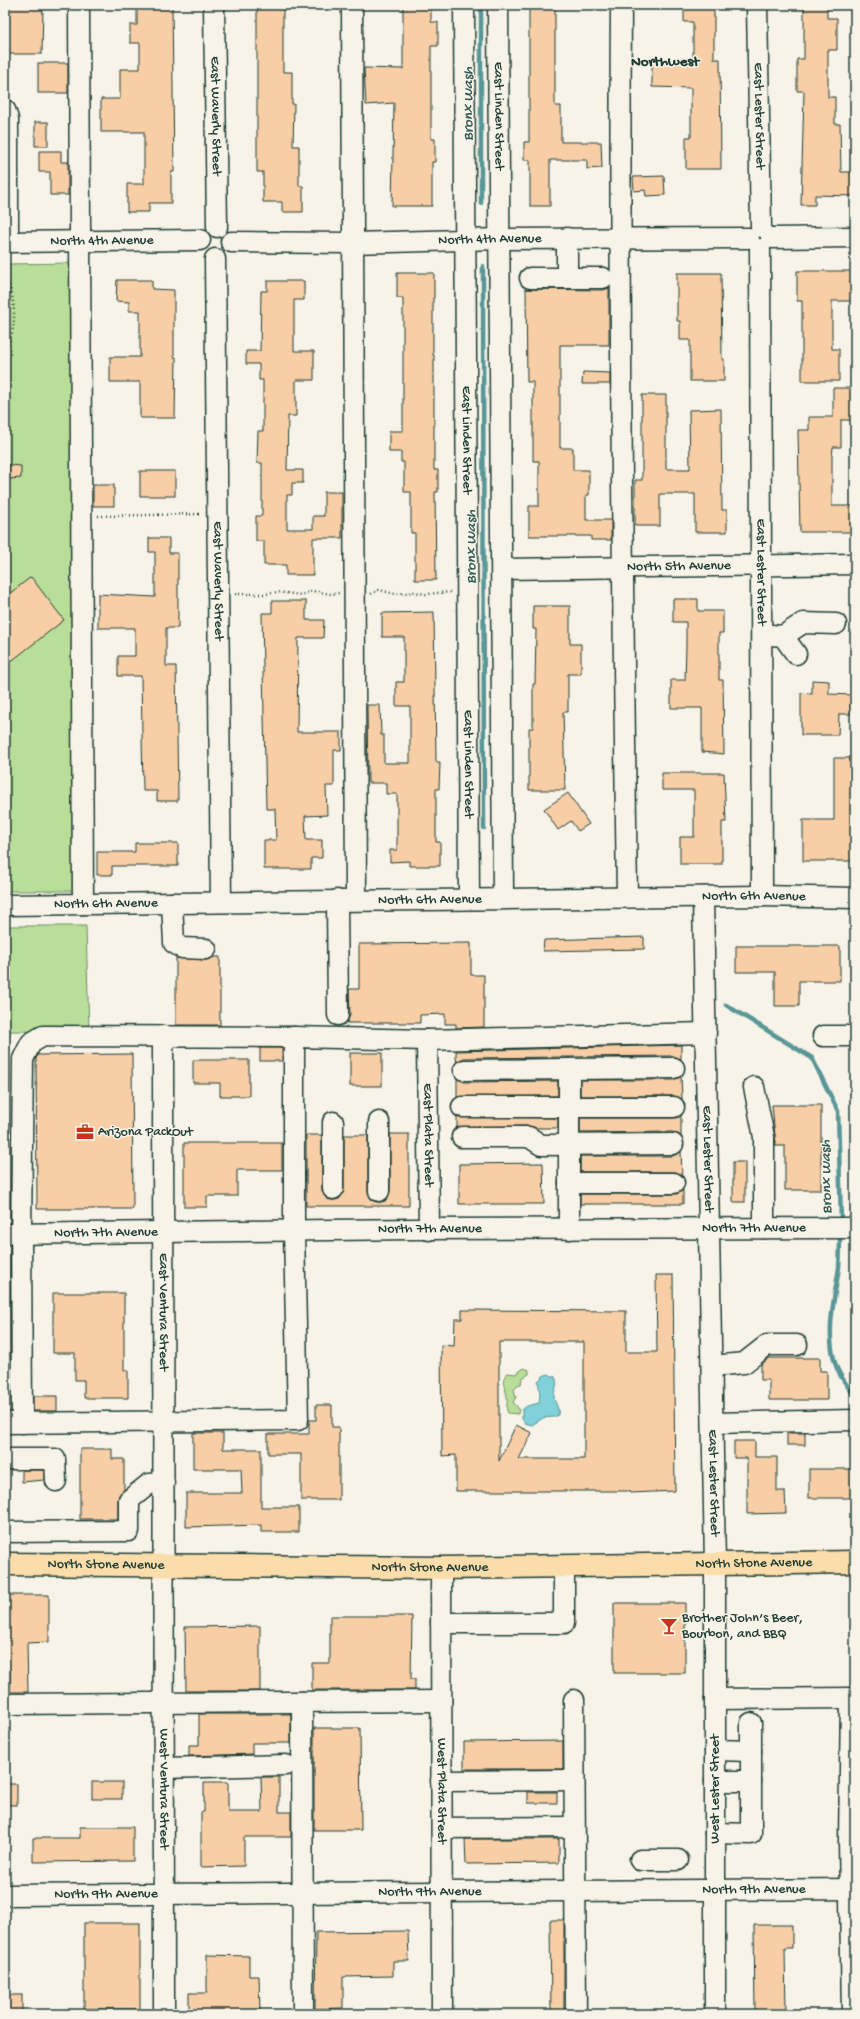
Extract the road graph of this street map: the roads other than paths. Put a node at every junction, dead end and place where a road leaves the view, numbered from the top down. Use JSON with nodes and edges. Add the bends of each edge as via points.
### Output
{"nodes":[{"id":1,"x":79,"y":5,"type":"edge"},
{"id":2,"x":214,"y":5,"type":"edge"},
{"id":3,"x":352,"y":5,"type":"edge"},
{"id":4,"x":464,"y":5,"type":"edge"},
{"id":5,"x":498,"y":5,"type":"edge"},
{"id":6,"x":621,"y":5,"type":"edge"},
{"id":7,"x":757,"y":5,"type":"edge"},
{"id":8,"x":5,"y":110,"type":"edge"},
{"id":9,"x":217,"y":227,"type":"junction"},
{"id":10,"x":855,"y":236,"type":"edge"},
{"id":11,"x":567,"y":238,"type":"junction"},
{"id":12,"x":620,"y":238,"type":"junction"},
{"id":13,"x":760,"y":238,"type":"junction"},
{"id":14,"x":466,"y":239,"type":"junction"},
{"id":15,"x":500,"y":239,"type":"junction"},
{"id":16,"x":200,"y":240,"type":"junction"},
{"id":17,"x":80,"y":241,"type":"junction"},
{"id":18,"x":7,"y":242,"type":"edge"},
{"id":19,"x":231,"y":242,"type":"junction"},
{"id":20,"x":353,"y":243,"type":"junction"},
{"id":21,"x":216,"y":259,"type":"junction"},
{"id":22,"x":530,"y":278,"type":"dead end"},
{"id":23,"x":567,"y":278,"type":"junction"},
{"id":24,"x":602,"y":278,"type":"dead end"},
{"id":25,"x":855,"y":564,"type":"edge"},
{"id":26,"x":760,"y":565,"type":"junction"},
{"id":27,"x":622,"y":567,"type":"junction"},
{"id":28,"x":502,"y":569,"type":"junction"},
{"id":29,"x":836,"y":624,"type":"dead end"},
{"id":30,"x":761,"y":634,"type":"junction"},
{"id":31,"x":783,"y":636,"type":"junction"},
{"id":32,"x":796,"y":654,"type":"dead end"},
{"id":33,"x":704,"y":896,"type":"junction"},
{"id":34,"x":762,"y":896,"type":"junction"},
{"id":35,"x":627,"y":897,"type":"junction"},
{"id":36,"x":503,"y":898,"type":"junction"},
{"id":37,"x":855,"y":898,"type":"edge"},
{"id":38,"x":469,"y":899,"type":"junction"},
{"id":39,"x":347,"y":900,"type":"junction"},
{"id":40,"x":221,"y":902,"type":"junction"},
{"id":41,"x":172,"y":903,"type":"junction"},
{"id":42,"x":83,"y":904,"type":"junction"},
{"id":43,"x":5,"y":905,"type":"edge"},
{"id":44,"x":206,"y":949,"type":"dead end"},
{"id":45,"x":338,"y":1015,"type":"dead end"},
{"id":46,"x":706,"y":1033,"type":"junction"},
{"id":47,"x":163,"y":1036,"type":"junction"},
{"id":48,"x":823,"y":1036,"type":"dead end"},
{"id":49,"x":855,"y":1036,"type":"edge"},
{"id":50,"x":294,"y":1037,"type":"junction"},
{"id":51,"x":427,"y":1040,"type":"junction"},
{"id":52,"x":674,"y":1068,"type":"dead end"},
{"id":53,"x":569,"y":1069,"type":"junction"},
{"id":54,"x":464,"y":1070,"type":"dead end"},
{"id":55,"x":754,"y":1087,"type":"dead end"},
{"id":56,"x":462,"y":1107,"type":"dead end"},
{"id":57,"x":569,"y":1107,"type":"junction"},
{"id":58,"x":674,"y":1107,"type":"dead end"},
{"id":59,"x":333,"y":1122,"type":"dead end"},
{"id":60,"x":379,"y":1122,"type":"dead end"},
{"id":61,"x":462,"y":1137,"type":"dead end"},
{"id":62,"x":673,"y":1144,"type":"dead end"},
{"id":63,"x":569,"y":1145,"type":"junction"},
{"id":64,"x":569,"y":1183,"type":"junction"},
{"id":65,"x":674,"y":1183,"type":"dead end"},
{"id":66,"x":333,"y":1189,"type":"dead end"},
{"id":67,"x":379,"y":1191,"type":"dead end"},
{"id":68,"x":709,"y":1228,"type":"junction"},
{"id":69,"x":764,"y":1228,"type":"junction"},
{"id":70,"x":855,"y":1228,"type":"edge"},
{"id":71,"x":569,"y":1229,"type":"junction"},
{"id":72,"x":429,"y":1230,"type":"junction"},
{"id":73,"x":294,"y":1231,"type":"junction"},
{"id":74,"x":163,"y":1232,"type":"junction"},
{"id":75,"x":13,"y":1233,"type":"edge"},
{"id":76,"x":797,"y":1345,"type":"dead end"},
{"id":77,"x":712,"y":1366,"type":"junction"},
{"id":78,"x":855,"y":1420,"type":"edge"},
{"id":79,"x":164,"y":1422,"type":"junction"},
{"id":80,"x":14,"y":1423,"type":"edge"},
{"id":81,"x":713,"y":1423,"type":"junction"},
{"id":82,"x":5,"y":1459,"type":"edge"},
{"id":83,"x":56,"y":1481,"type":"dead end"},
{"id":84,"x":164,"y":1483,"type":"junction"},
{"id":85,"x":5,"y":1532,"type":"edge"},
{"id":86,"x":855,"y":1562,"type":"edge"},
{"id":87,"x":5,"y":1564,"type":"edge"},
{"id":88,"x":164,"y":1564,"type":"junction"},
{"id":89,"x":715,"y":1565,"type":"junction"},
{"id":90,"x":564,"y":1566,"type":"junction"},
{"id":91,"x":441,"y":1568,"type":"junction"},
{"id":92,"x":441,"y":1623,"type":"junction"},
{"id":93,"x":853,"y":1698,"type":"edge"},
{"id":94,"x":715,"y":1699,"type":"junction"},
{"id":95,"x":574,"y":1700,"type":"dead end"},
{"id":96,"x":441,"y":1701,"type":"junction"},
{"id":97,"x":302,"y":1702,"type":"junction"},
{"id":98,"x":5,"y":1704,"type":"edge"},
{"id":99,"x":164,"y":1704,"type":"junction"},
{"id":100,"x":750,"y":1722,"type":"dead end"},
{"id":101,"x":715,"y":1750,"type":"junction"},
{"id":102,"x":751,"y":1751,"type":"junction"},
{"id":103,"x":286,"y":1765,"type":"dead end"},
{"id":104,"x":164,"y":1768,"type":"junction"},
{"id":105,"x":574,"y":1780,"type":"junction"},
{"id":106,"x":441,"y":1781,"type":"junction"},
{"id":107,"x":715,"y":1781,"type":"junction"},
{"id":108,"x":751,"y":1781,"type":"junction"},
{"id":109,"x":574,"y":1827,"type":"junction"},
{"id":110,"x":442,"y":1828,"type":"junction"},
{"id":111,"x":715,"y":1833,"type":"junction"},
{"id":112,"x":640,"y":1860,"type":"dead end"},
{"id":113,"x":678,"y":1860,"type":"dead end"},
{"id":114,"x":715,"y":1889,"type":"junction"},
{"id":115,"x":853,"y":1889,"type":"edge"},
{"id":116,"x":574,"y":1891,"type":"junction"},
{"id":117,"x":442,"y":1892,"type":"junction"},
{"id":118,"x":303,"y":1893,"type":"junction"},
{"id":119,"x":164,"y":1894,"type":"junction"},
{"id":120,"x":5,"y":1895,"type":"edge"},
{"id":121,"x":164,"y":2014,"type":"edge"},
{"id":122,"x":303,"y":2014,"type":"edge"},
{"id":123,"x":442,"y":2014,"type":"edge"},
{"id":124,"x":576,"y":2014,"type":"edge"},
{"id":125,"x":715,"y":2014,"type":"edge"},
{"id":126,"x":852,"y":2014,"type":"edge"}],
"edges":[{"from":1,"to":17,"type":"street"},
{"from":2,"to":9,"type":"street","name":"East Waverly Street"},
{"from":3,"to":20,"type":"street"},
{"from":4,"to":14,"type":"street","name":"East Linden Street"},
{"from":5,"to":15,"type":"street","name":"East Linden Street"},
{"from":6,"to":12,"type":"street"},
{"from":7,"to":13,"type":"street","name":"East Lester Street"},
{"from":8,"to":18,"type":"street","via":[[8,119]]},
{"from":9,"to":16,"type":"street","via":[[207,229]]},
{"from":9,"to":19,"type":"street","via":[[226,232]]},
{"from":10,"to":13,"type":"street","name":"North 4th Avenue"},
{"from":11,"to":12,"type":"street","name":"North 4th Avenue"},
{"from":11,"to":15,"type":"street","name":"North 4th Avenue"},
{"from":11,"to":23,"type":"street"},
{"from":12,"to":13,"type":"street","name":"North 4th Avenue"},
{"from":12,"to":27,"type":"street"},
{"from":13,"to":26,"type":"street","name":"East Lester Street"},
{"from":14,"to":15,"type":"street","name":"North 4th Avenue"},
{"from":14,"to":20,"type":"street","name":"North 4th Avenue"},
{"from":14,"to":38,"type":"street","name":"East Linden Street"},
{"from":15,"to":28,"type":"street","name":"East Linden Street"},
{"from":16,"to":17,"type":"street","name":"North 4th Avenue"},
{"from":16,"to":21,"type":"street","via":[[202,252]]},
{"from":17,"to":18,"type":"street","name":"North 4th Avenue"},
{"from":17,"to":42,"type":"street"},
{"from":19,"to":20,"type":"street","name":"North 4th Avenue"},
{"from":19,"to":21,"type":"street","via":[[225,255]]},
{"from":20,"to":39,"type":"street"},
{"from":21,"to":40,"type":"street","name":"East Waverly Street"},
{"from":22,"to":23,"type":"street"},
{"from":23,"to":24,"type":"street"},
{"from":25,"to":26,"type":"street","name":"North 5th Avenue"},
{"from":26,"to":27,"type":"street","name":"North 5th Avenue"},
{"from":26,"to":30,"type":"street","name":"East Lester Street"},
{"from":27,"to":28,"type":"street","name":"North 5th Avenue"},
{"from":27,"to":35,"type":"street"},
{"from":28,"to":36,"type":"street","name":"East Linden Street"},
{"from":29,"to":31,"type":"street","via":[[803,623]]},
{"from":30,"to":31,"type":"street"},
{"from":30,"to":34,"type":"street","name":"East Lester Street"},
{"from":31,"to":32,"type":"street"},
{"from":33,"to":34,"type":"street","name":"North 6th Avenue"},
{"from":33,"to":35,"type":"street","name":"North 6th Avenue"},
{"from":33,"to":46,"type":"street","name":"East Lester Street"},
{"from":34,"to":37,"type":"street","name":"North 6th Avenue"},
{"from":35,"to":36,"type":"street","name":"North 6th Avenue"},
{"from":36,"to":38,"type":"street","name":"North 6th Avenue"},
{"from":38,"to":39,"type":"street","name":"North 6th Avenue"},
{"from":39,"to":40,"type":"street","name":"North 6th Avenue"},
{"from":39,"to":45,"type":"street"},
{"from":40,"to":41,"type":"street","name":"North 6th Avenue"},
{"from":41,"to":42,"type":"street","name":"North 6th Avenue"},
{"from":41,"to":44,"type":"street","via":[[174,942],[182,948]]},
{"from":42,"to":43,"type":"street","name":"North 6th Avenue"},
{"from":46,"to":51,"type":"street"},
{"from":46,"to":68,"type":"street","name":"East Lester Street"},
{"from":47,"to":50,"type":"street"},
{"from":47,"to":74,"type":"street","name":"East Ventura Street"},
{"from":47,"to":75,"type":"street","via":[[43,1036],[31,1043],[23,1059]]},
{"from":48,"to":49,"type":"street"},
{"from":50,"to":51,"type":"street"},
{"from":50,"to":73,"type":"street"},
{"from":51,"to":72,"type":"street","name":"East Plata Street"},
{"from":52,"to":53,"type":"street"},
{"from":53,"to":54,"type":"street"},
{"from":53,"to":57,"type":"street"},
{"from":55,"to":69,"type":"street","via":[[764,1137]]},
{"from":56,"to":57,"type":"street"},
{"from":57,"to":58,"type":"street"},
{"from":57,"to":63,"type":"street"},
{"from":59,"to":66,"type":"street"},
{"from":60,"to":67,"type":"street"},
{"from":61,"to":63,"type":"street","via":[[529,1137],[541,1145]]},
{"from":62,"to":63,"type":"street"},
{"from":63,"to":64,"type":"street"},
{"from":64,"to":65,"type":"street"},
{"from":64,"to":71,"type":"street"},
{"from":68,"to":69,"type":"street","name":"North 7th Avenue"},
{"from":68,"to":71,"type":"street","name":"North 7th Avenue"},
{"from":68,"to":77,"type":"street","name":"East Lester Street"},
{"from":69,"to":70,"type":"street","name":"North 7th Avenue"},
{"from":71,"to":72,"type":"street","name":"North 7th Avenue"},
{"from":72,"to":73,"type":"street","name":"North 7th Avenue"},
{"from":73,"to":74,"type":"street","name":"North 7th Avenue"},
{"from":73,"to":79,"type":"street","via":[[298,1420]]},
{"from":74,"to":75,"type":"street","name":"North 7th Avenue"},
{"from":74,"to":79,"type":"street","name":"East Ventura Street"},
{"from":75,"to":80,"type":"street"},
{"from":76,"to":77,"type":"street","via":[[767,1345],[744,1363]]},
{"from":77,"to":81,"type":"street","name":"East Lester Street"},
{"from":78,"to":81,"type":"street"},
{"from":79,"to":80,"type":"street"},
{"from":79,"to":84,"type":"street","name":"East Ventura Street"},
{"from":81,"to":89,"type":"street","name":"East Lester Street"},
{"from":82,"to":83,"type":"street","via":[[55,1458]]},
{"from":84,"to":85,"type":"street","via":[[149,1484],[129,1500],[129,1531]]},
{"from":84,"to":88,"type":"street","name":"East Ventura Street"},
{"from":86,"to":89,"type":"main road","name":"North Stone Avenue"},
{"from":87,"to":88,"type":"main road","name":"North Stone Avenue"},
{"from":88,"to":91,"type":"main road","name":"North Stone Avenue"},
{"from":88,"to":99,"type":"street","name":"West Ventura Street"},
{"from":89,"to":90,"type":"main road","name":"North Stone Avenue"},
{"from":89,"to":94,"type":"street","name":"West Lester Street"},
{"from":90,"to":91,"type":"main road","name":"North Stone Avenue"},
{"from":90,"to":92,"type":"street","via":[[564,1622]]},
{"from":91,"to":92,"type":"street","name":"West Plata Street"},
{"from":92,"to":96,"type":"street","name":"West Plata Street"},
{"from":93,"to":94,"type":"street"},
{"from":93,"to":115,"type":"street","via":[[849,1842]]},
{"from":94,"to":101,"type":"street","name":"West Lester Street"},
{"from":95,"to":105,"type":"street"},
{"from":96,"to":97,"type":"street"},
{"from":96,"to":106,"type":"street","name":"West Plata Street"},
{"from":97,"to":99,"type":"street"},
{"from":97,"to":118,"type":"street"},
{"from":98,"to":99,"type":"street"},
{"from":99,"to":104,"type":"street","name":"West Ventura Street"},
{"from":100,"to":102,"type":"street"},
{"from":101,"to":102,"type":"street"},
{"from":101,"to":107,"type":"street","name":"West Lester Street"},
{"from":102,"to":108,"type":"street"},
{"from":103,"to":104,"type":"street"},
{"from":104,"to":119,"type":"street","name":"West Ventura Street"},
{"from":105,"to":106,"type":"street"},
{"from":105,"to":109,"type":"street"},
{"from":106,"to":110,"type":"street","name":"West Plata Street"},
{"from":107,"to":108,"type":"street"},
{"from":107,"to":111,"type":"street","name":"West Lester Street"},
{"from":108,"to":111,"type":"street","via":[[751,1841]]},
{"from":109,"to":110,"type":"street"},
{"from":109,"to":116,"type":"street"},
{"from":110,"to":117,"type":"street","name":"West Plata Street"},
{"from":111,"to":114,"type":"street","name":"West Lester Street"},
{"from":112,"to":113,"type":"street"},
{"from":114,"to":115,"type":"street","name":"North 9th Avenue"},
{"from":114,"to":116,"type":"street","name":"North 9th Avenue"},
{"from":114,"to":125,"type":"street","name":"West Lester Street"},
{"from":115,"to":126,"type":"street"},
{"from":116,"to":117,"type":"street","name":"North 9th Avenue"},
{"from":116,"to":124,"type":"street"},
{"from":117,"to":118,"type":"street","name":"North 9th Avenue"},
{"from":117,"to":123,"type":"street","name":"West Plata Street"},
{"from":118,"to":119,"type":"street","name":"North 9th Avenue"},
{"from":118,"to":122,"type":"street"},
{"from":119,"to":120,"type":"street","name":"North 9th Avenue"},
{"from":119,"to":121,"type":"street","name":"West Ventura Street"}]}
